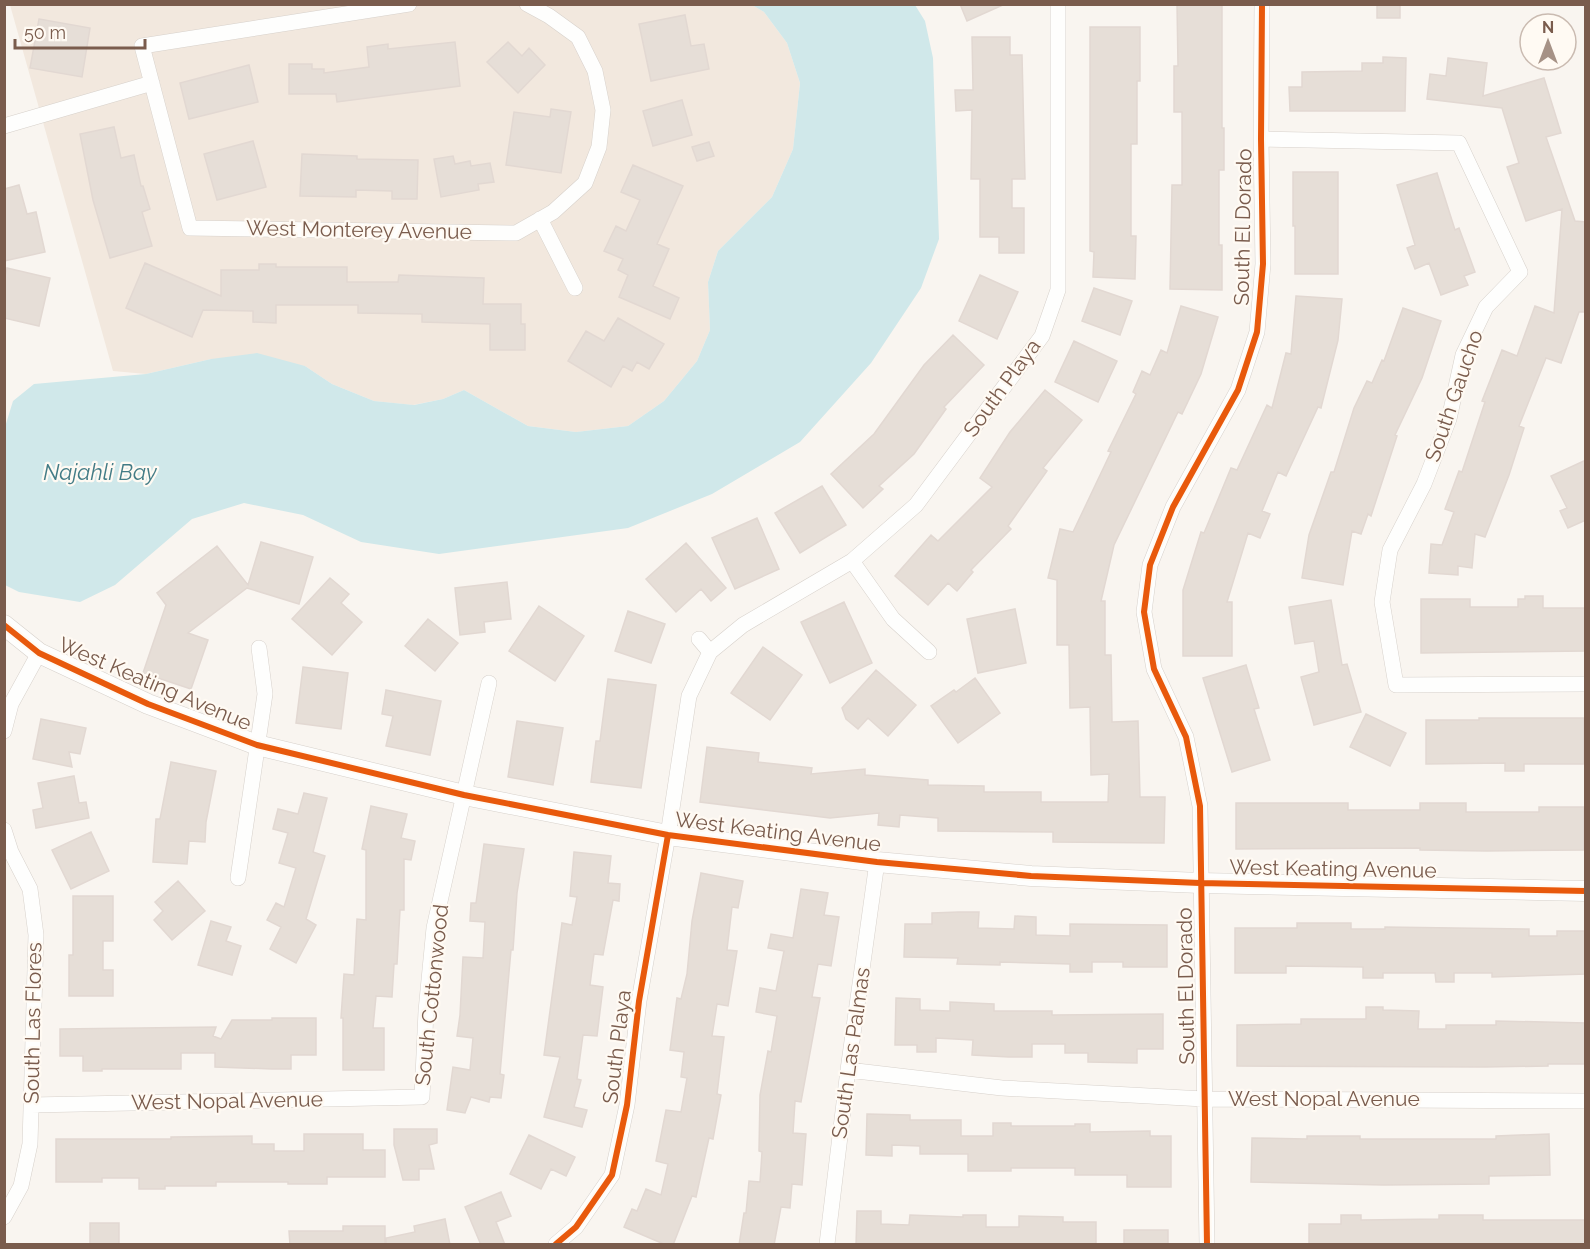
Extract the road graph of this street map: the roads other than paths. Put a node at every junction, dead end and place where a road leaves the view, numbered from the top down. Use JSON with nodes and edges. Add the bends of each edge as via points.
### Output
{"nodes":[{"id":1,"x":409,"y":4,"type":"edge"},
{"id":2,"x":527,"y":4,"type":"edge"},
{"id":3,"x":1058,"y":4,"type":"edge"},
{"id":4,"x":1262,"y":4,"type":"edge"},
{"id":5,"x":152,"y":83,"type":"junction"},
{"id":6,"x":4,"y":126,"type":"edge"},
{"id":7,"x":1261,"y":139,"type":"junction"},
{"id":8,"x":540,"y":219,"type":"junction"},
{"id":9,"x":575,"y":288,"type":"dead end"},
{"id":10,"x":852,"y":561,"type":"junction"},
{"id":11,"x":4,"y":625,"type":"edge"},
{"id":12,"x":699,"y":639,"type":"dead end"},
{"id":13,"x":259,"y":648,"type":"dead end"},
{"id":14,"x":710,"y":652,"type":"junction"},
{"id":15,"x":929,"y":652,"type":"dead end"},
{"id":16,"x":39,"y":653,"type":"junction"},
{"id":17,"x":489,"y":683,"type":"dead end"},
{"id":18,"x":1586,"y":684,"type":"edge"},
{"id":19,"x":4,"y":730,"type":"edge"},
{"id":20,"x":257,"y":746,"type":"junction"},
{"id":21,"x":464,"y":795,"type":"junction"},
{"id":22,"x":4,"y":830,"type":"edge"},
{"id":23,"x":668,"y":835,"type":"junction"},
{"id":24,"x":877,"y":862,"type":"junction"},
{"id":25,"x":238,"y":878,"type":"dead end"},
{"id":26,"x":1200,"y":882,"type":"junction"},
{"id":27,"x":1586,"y":891,"type":"edge"},
{"id":28,"x":848,"y":1070,"type":"junction"},
{"id":29,"x":422,"y":1097,"type":"joint"},
{"id":30,"x":1204,"y":1099,"type":"junction"},
{"id":31,"x":1586,"y":1101,"type":"edge"},
{"id":32,"x":32,"y":1105,"type":"junction"},
{"id":33,"x":4,"y":1217,"type":"edge"},
{"id":34,"x":556,"y":1245,"type":"edge"},
{"id":35,"x":826,"y":1245,"type":"edge"},
{"id":36,"x":1207,"y":1245,"type":"edge"}],
"edges":[{"from":1,"to":5,"type":"street","via":[[142,46]]},
{"from":2,"to":8,"type":"street","name":"West Monterey Avenue","via":[[578,37],[595,70],[603,110],[599,147],[585,183]]},
{"from":3,"to":10,"type":"street","name":"South Playa","via":[[1058,290],[1042,336],[916,505]]},
{"from":4,"to":7,"type":"street","name":"South El Dorado"},
{"from":5,"to":6,"type":"street"},
{"from":5,"to":8,"type":"street","name":"West Monterey Avenue","via":[[190,228],[516,232]]},
{"from":7,"to":18,"type":"street","name":"South Gaucho","via":[[1459,143],[1520,272],[1486,307],[1463,355],[1449,419],[1424,484],[1390,550],[1382,602],[1396,685]]},
{"from":7,"to":26,"type":"street","name":"South El Dorado","via":[[1263,264],[1257,332],[1238,390],[1169,516],[1150,565],[1144,612],[1154,669],[1186,737],[1200,806]]},
{"from":8,"to":9,"type":"street"},
{"from":10,"to":14,"type":"street","name":"South Playa","via":[[743,625]]},
{"from":10,"to":15,"type":"street","via":[[894,619]]},
{"from":11,"to":16,"type":"street","name":"West Keating Avenue"},
{"from":12,"to":14,"type":"street"},
{"from":13,"to":20,"type":"street","via":[[265,694]]},
{"from":14,"to":23,"type":"street","name":"South Playa","via":[[689,696]]},
{"from":16,"to":19,"type":"street","via":[[10,704]]},
{"from":16,"to":20,"type":"street","name":"West Keating Avenue","via":[[148,704]]},
{"from":17,"to":21,"type":"street","name":"South Cottonwood"},
{"from":20,"to":21,"type":"street","name":"West Keating Avenue"},
{"from":20,"to":25,"type":"street"},
{"from":21,"to":23,"type":"street","name":"West Keating Avenue"},
{"from":21,"to":29,"type":"street","name":"South Cottonwood","via":[[434,928]]},
{"from":22,"to":32,"type":"street","name":"South Las Flores","via":[[10,852],[30,889],[36,935]]},
{"from":23,"to":24,"type":"street","name":"West Keating Avenue"},
{"from":23,"to":34,"type":"street","name":"South Playa","via":[[639,1001],[627,1105],[612,1176],[576,1227]]},
{"from":24,"to":26,"type":"street","name":"West Keating Avenue","via":[[1031,876]]},
{"from":24,"to":28,"type":"street","name":"South Las Palmas"},
{"from":26,"to":27,"type":"street","name":"West Keating Avenue"},
{"from":26,"to":30,"type":"street","name":"South El Dorado"},
{"from":28,"to":30,"type":"street","name":"West Nopal Avenue","via":[[1002,1088]]},
{"from":28,"to":35,"type":"street","name":"South Las Palmas"},
{"from":29,"to":32,"type":"street","name":"West Nopal Avenue"},
{"from":30,"to":31,"type":"street","name":"West Nopal Avenue"},
{"from":30,"to":36,"type":"street","name":"South El Dorado"},
{"from":32,"to":33,"type":"street","name":"South Las Flores","via":[[30,1144],[21,1186]]}]}
